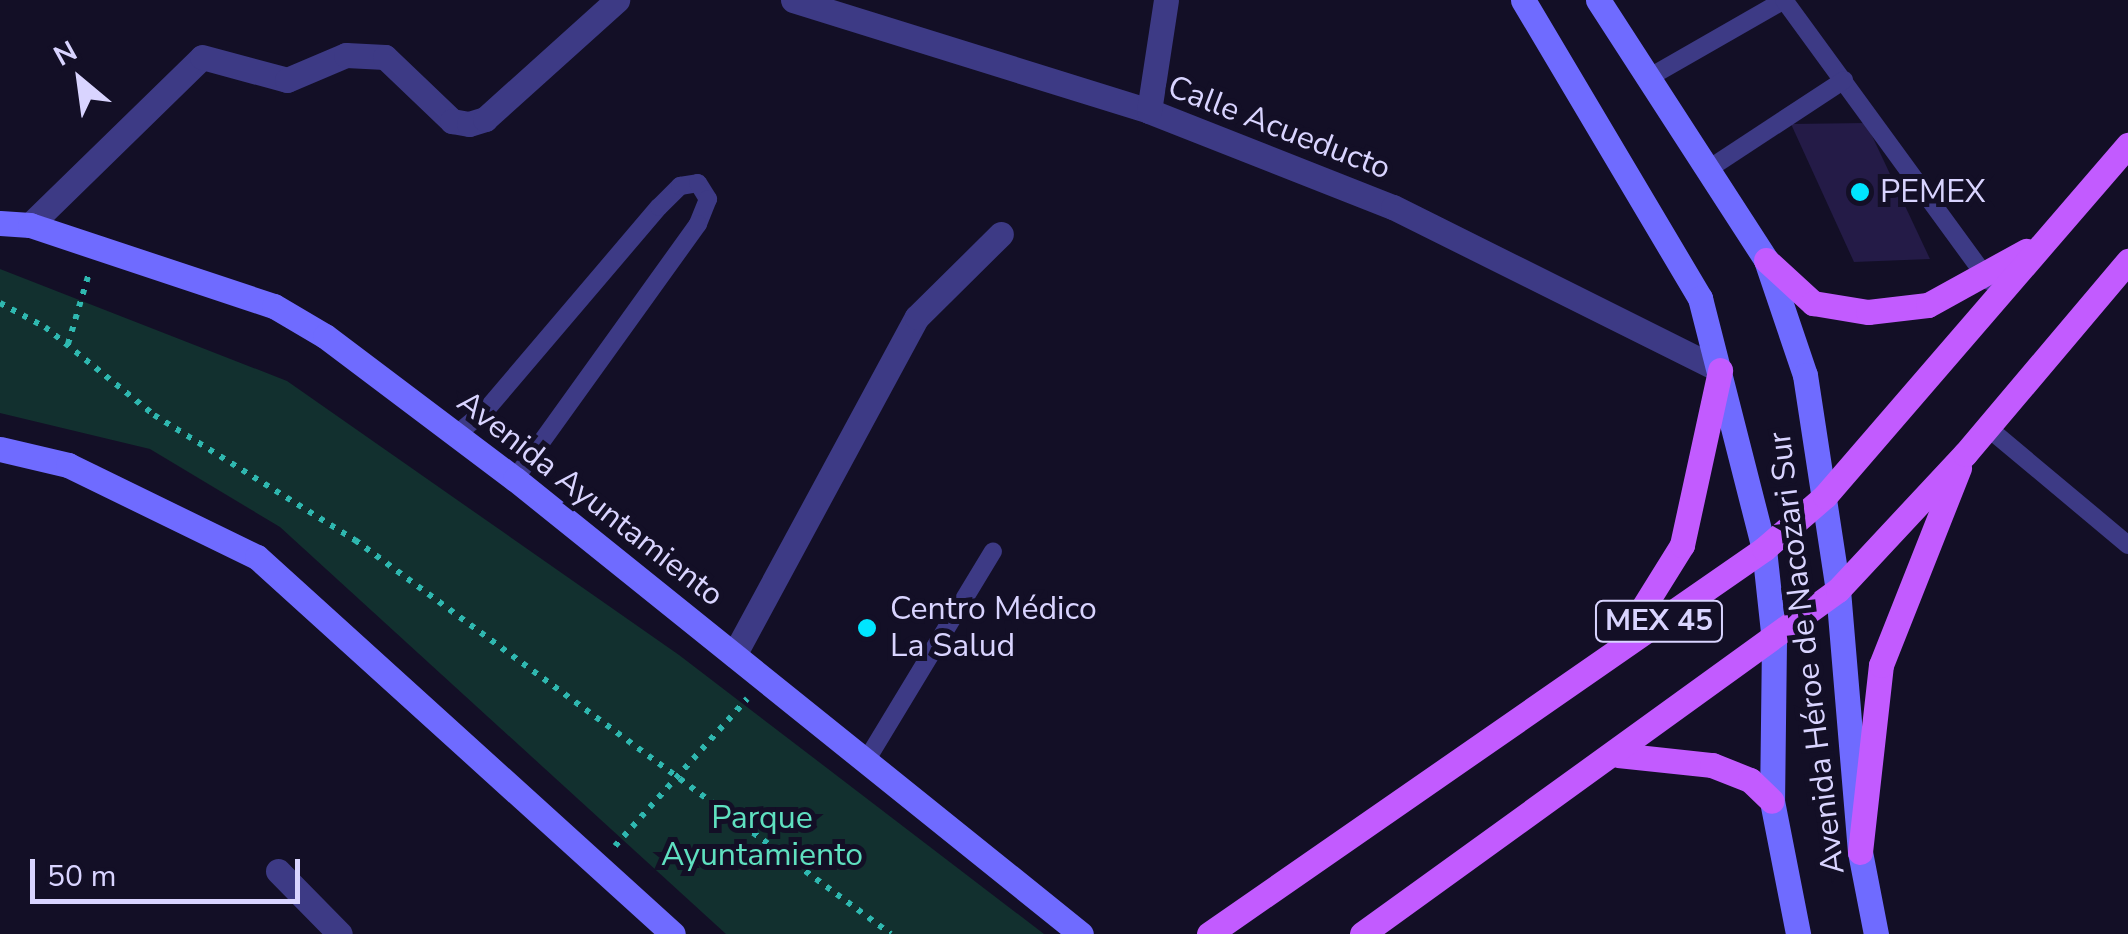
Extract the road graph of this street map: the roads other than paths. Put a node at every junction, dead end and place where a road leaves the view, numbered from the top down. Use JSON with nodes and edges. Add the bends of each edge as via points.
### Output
{"nodes":[{"id":1,"x":616,"y":0,"type":"edge"},
{"id":2,"x":793,"y":0,"type":"edge"},
{"id":3,"x":1166,"y":0,"type":"edge"},
{"id":4,"x":1523,"y":0,"type":"edge"},
{"id":5,"x":1598,"y":0,"type":"edge"},
{"id":6,"x":1648,"y":78,"type":"junction"},
{"id":7,"x":1844,"y":80,"type":"junction"},
{"id":8,"x":1149,"y":111,"type":"junction"},
{"id":9,"x":2128,"y":145,"type":"edge"},
{"id":10,"x":1708,"y":170,"type":"junction"},
{"id":11,"x":0,"y":222,"type":"edge"},
{"id":12,"x":30,"y":225,"type":"junction"},
{"id":13,"x":1000,"y":234,"type":"dead end"},
{"id":14,"x":1766,"y":260,"type":"junction"},
{"id":15,"x":2128,"y":260,"type":"edge"},
{"id":16,"x":1991,"y":283,"type":"junction"},
{"id":17,"x":1720,"y":370,"type":"junction"},
{"id":18,"x":1987,"y":427,"type":"junction"},
{"id":19,"x":457,"y":434,"type":"junction"},
{"id":20,"x":0,"y":450,"type":"edge"},
{"id":21,"x":1964,"y":454,"type":"junction"},
{"id":22,"x":515,"y":479,"type":"junction"},
{"id":23,"x":1825,"y":496,"type":"junction"},
{"id":24,"x":2128,"y":545,"type":"edge"},
{"id":25,"x":1764,"y":549,"type":"junction"},
{"id":26,"x":993,"y":551,"type":"dead end"},
{"id":27,"x":1838,"y":590,"type":"junction"},
{"id":28,"x":1774,"y":641,"type":"junction"},
{"id":29,"x":1616,"y":650,"type":"junction"},
{"id":30,"x":734,"y":655,"type":"junction"},
{"id":31,"x":1618,"y":755,"type":"junction"},
{"id":32,"x":866,"y":761,"type":"junction"},
{"id":33,"x":1772,"y":800,"type":"junction"},
{"id":34,"x":1860,"y":852,"type":"junction"},
{"id":35,"x":278,"y":871,"type":"dead end"},
{"id":36,"x":340,"y":934,"type":"edge"},
{"id":37,"x":673,"y":934,"type":"edge"},
{"id":38,"x":1081,"y":934,"type":"edge"},
{"id":39,"x":1210,"y":934,"type":"edge"},
{"id":40,"x":1362,"y":934,"type":"edge"},
{"id":41,"x":1798,"y":934,"type":"edge"},
{"id":42,"x":1876,"y":934,"type":"edge"}],
"edges":[{"from":1,"to":12,"type":"street","via":[[485,119],[469,124],[452,121],[385,57],[346,55],[287,80],[202,58]]},
{"from":2,"to":8,"type":"street","name":"Calle Acueducto"},
{"from":3,"to":8,"type":"street"},
{"from":4,"to":17,"type":"main road","name":"Avenida Héroe de Nacozari Sur","via":[[1700,298]]},
{"from":5,"to":6,"type":"main road","name":"Avenida Héroe de Nacozari Sur"},
{"from":6,"to":7,"type":"lane","via":[[1784,0]]},
{"from":6,"to":10,"type":"main road","name":"Avenida Héroe de Nacozari Sur"},
{"from":7,"to":10,"type":"lane"},
{"from":7,"to":16,"type":"lane"},
{"from":8,"to":17,"type":"street","name":"Calle Acueducto","via":[[1393,207]]},
{"from":9,"to":16,"type":"main road","via":[[2048,239]]},
{"from":10,"to":14,"type":"main road","name":"Avenida Héroe de Nacozari Sur"},
{"from":11,"to":12,"type":"main road","name":"Avenida Ayuntamiento"},
{"from":12,"to":19,"type":"main road","name":"Avenida Ayuntamiento","via":[[274,306]]},
{"from":13,"to":30,"type":"street","via":[[917,317]]},
{"from":14,"to":16,"type":"main road","via":[[1813,303],[1868,312],[1928,306]]},
{"from":14,"to":23,"type":"main road","name":"Avenida Héroe de Nacozari Sur","via":[[1805,374]]},
{"from":15,"to":18,"type":"main road","number":"MEX 45"},
{"from":16,"to":23,"type":"main road","number":"MEX 45"},
{"from":17,"to":25,"type":"main road","name":"Avenida Héroe de Nacozari Sur"},
{"from":17,"to":29,"type":"main road","via":[[1682,545]]},
{"from":18,"to":21,"type":"main road","number":"MEX 45"},
{"from":18,"to":24,"type":"lane"},
{"from":19,"to":22,"type":"main road","name":"Avenida Ayuntamiento"},
{"from":19,"to":22,"type":"lane","via":[[486,410],[658,207],[680,186],[698,183],[708,199],[698,224]]},
{"from":20,"to":37,"type":"main road","via":[[68,464],[257,557]]},
{"from":21,"to":27,"type":"main road","number":"MEX 45"},
{"from":21,"to":34,"type":"main road","via":[[1881,664]]},
{"from":22,"to":30,"type":"main road","name":"Avenida Ayuntamiento"},
{"from":23,"to":25,"type":"main road","number":"MEX 45"},
{"from":23,"to":27,"type":"main road","name":"Avenida Héroe de Nacozari Sur"},
{"from":25,"to":28,"type":"main road","name":"Avenida Héroe de Nacozari Sur"},
{"from":25,"to":29,"type":"main road","number":"MEX 45"},
{"from":26,"to":32,"type":"lane"},
{"from":27,"to":28,"type":"main road","number":"MEX 45"},
{"from":27,"to":34,"type":"main road","name":"Avenida Héroe de Nacozari Sur"},
{"from":28,"to":31,"type":"main road","number":"MEX 45"},
{"from":28,"to":33,"type":"main road","name":"Avenida Héroe de Nacozari Sur"},
{"from":29,"to":39,"type":"main road","number":"MEX 45"},
{"from":30,"to":32,"type":"main road","name":"Avenida Ayuntamiento"},
{"from":31,"to":33,"type":"main road","via":[[1712,765],[1750,780]]},
{"from":31,"to":40,"type":"main road","number":"MEX 45"},
{"from":32,"to":38,"type":"main road","name":"Avenida Ayuntamiento"},
{"from":33,"to":41,"type":"main road","name":"Avenida Héroe de Nacozari Sur"},
{"from":34,"to":42,"type":"main road","name":"Avenida Héroe de Nacozari Sur"},
{"from":35,"to":36,"type":"street"}]}
